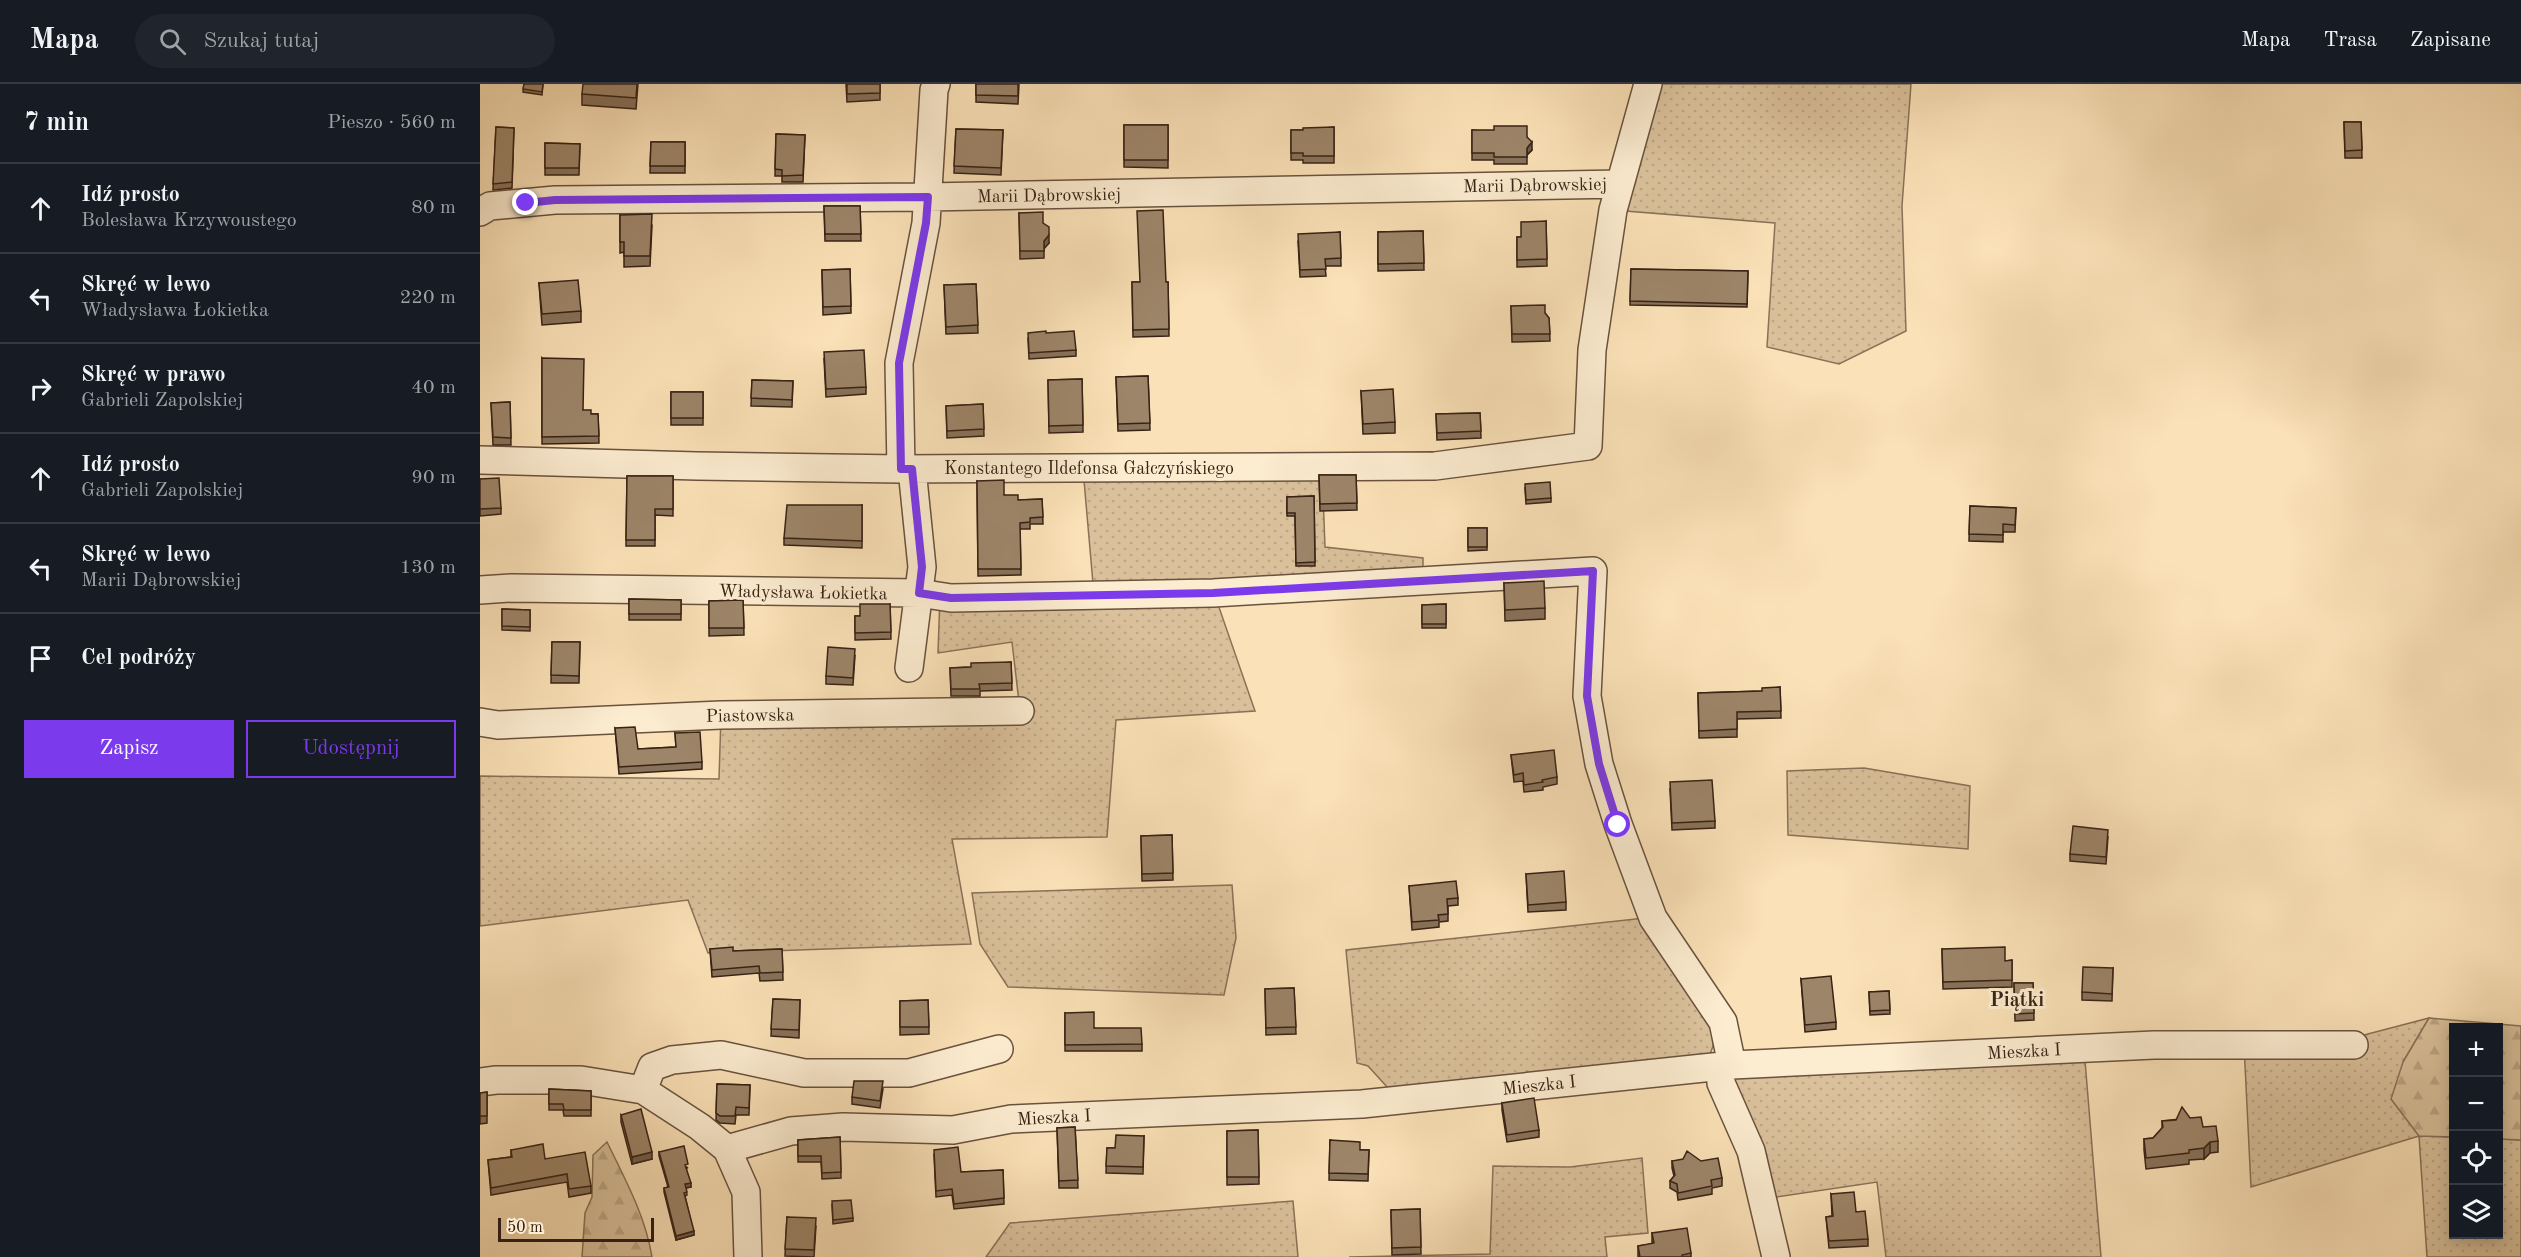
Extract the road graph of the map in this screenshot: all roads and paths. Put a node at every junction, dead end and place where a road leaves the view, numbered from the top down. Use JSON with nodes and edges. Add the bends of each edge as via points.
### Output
{"nodes":[{"id":1,"x":936,"y":84,"type":"edge"},
{"id":2,"x":1648,"y":84,"type":"edge"},
{"id":3,"x":1620,"y":184,"type":"junction"},
{"id":4,"x":928,"y":197,"type":"junction"},
{"id":5,"x":480,"y":212,"type":"edge"},
{"id":6,"x":480,"y":460,"type":"edge"},
{"id":7,"x":906,"y":469,"type":"junction"},
{"id":8,"x":480,"y":591,"type":"edge"},
{"id":9,"x":919,"y":593,"type":"junction"},
{"id":10,"x":909,"y":668,"type":"dead end"},
{"id":11,"x":1020,"y":711,"type":"dead end"},
{"id":12,"x":480,"y":722,"type":"edge"},
{"id":13,"x":2354,"y":1045,"type":"dead end"},
{"id":14,"x":999,"y":1049,"type":"dead end"},
{"id":15,"x":1726,"y":1066,"type":"junction"},
{"id":16,"x":480,"y":1082,"type":"edge"},
{"id":17,"x":643,"y":1090,"type":"junction"},
{"id":18,"x":727,"y":1149,"type":"junction"},
{"id":19,"x":748,"y":1257,"type":"edge"},
{"id":20,"x":1776,"y":1257,"type":"edge"}],
"edges":[{"from":1,"to":4,"type":"street"},
{"from":2,"to":3,"type":"street"},
{"from":3,"to":4,"type":"street","name":"Marii Dąbrowskiej"},
{"from":3,"to":7,"type":"street","name":"Konstantego Ildefonsa Gałczyńskiego","via":[[1592,350],[1588,446],[1435,466]]},
{"from":4,"to":5,"type":"street","name":"Marii Dąbrowskiej","via":[[555,200],[490,206]]},
{"from":4,"to":7,"type":"street","via":[[899,363]]},
{"from":6,"to":7,"type":"street","name":"Konstantego Ildefonsa Gałczyńskiego"},
{"from":7,"to":9,"type":"street","via":[[922,567]]},
{"from":8,"to":9,"type":"street","name":"Władysława Łokietka","via":[[511,588]]},
{"from":9,"to":10,"type":"street"},
{"from":9,"to":15,"type":"street","name":"Władysława Łokietka","via":[[951,598],[1213,593],[1593,571],[1587,696],[1599,764],[1653,918],[1723,1022]]},
{"from":11,"to":12,"type":"street","name":"Piastowska","via":[[721,715],[498,725]]},
{"from":13,"to":15,"type":"street","name":"Mieszka I","via":[[2154,1045]]},
{"from":14,"to":17,"type":"street","via":[[909,1073],[804,1073],[721,1055],[682,1059],[652,1067]]},
{"from":15,"to":18,"type":"street","name":"Mieszka I","via":[[1362,1104],[1011,1119],[953,1130],[843,1127],[791,1131]]},
{"from":15,"to":20,"type":"street","via":[[1721,1083],[1750,1150]]},
{"from":16,"to":17,"type":"street","via":[[581,1080]]},
{"from":17,"to":18,"type":"street"},
{"from":18,"to":19,"type":"street","via":[[746,1191]]}]}
